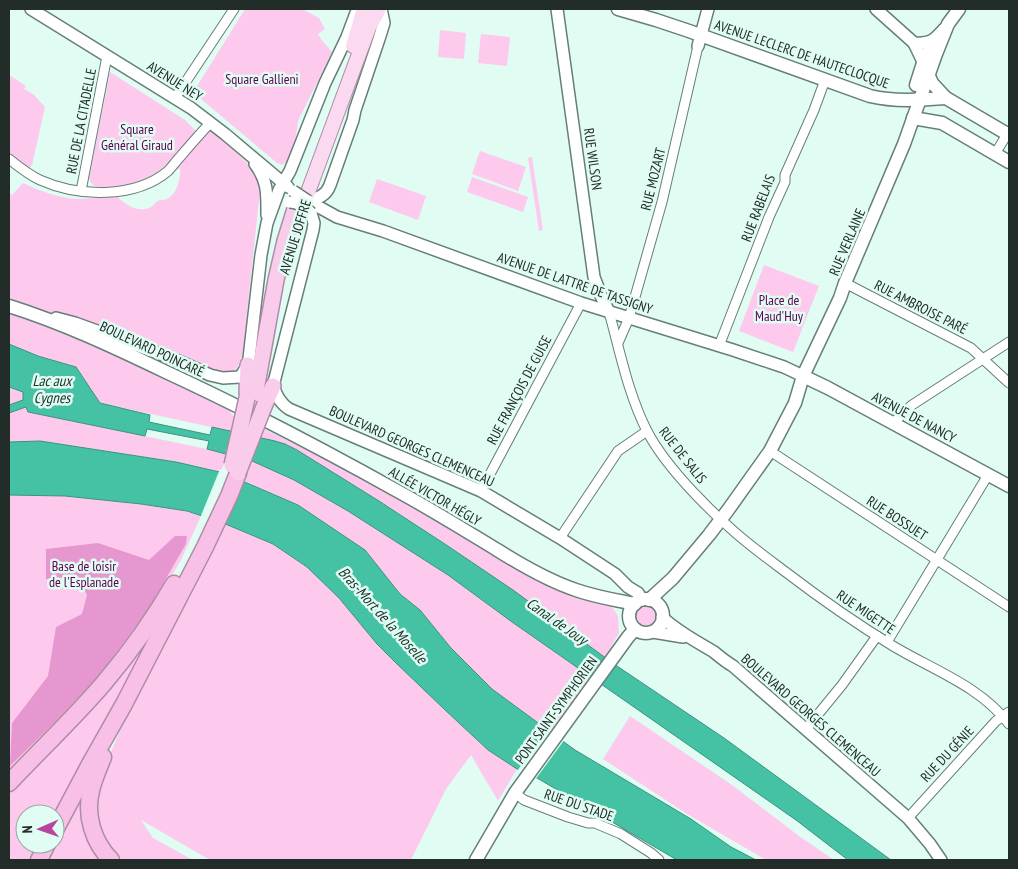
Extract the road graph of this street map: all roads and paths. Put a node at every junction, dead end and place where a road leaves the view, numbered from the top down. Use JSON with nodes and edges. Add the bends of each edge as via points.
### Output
{"nodes":[{"id":1,"x":31,"y":9,"type":"edge"},
{"id":2,"x":234,"y":9,"type":"edge"},
{"id":3,"x":358,"y":9,"type":"edge"},
{"id":4,"x":364,"y":9,"type":"edge"},
{"id":5,"x":380,"y":9,"type":"edge"},
{"id":6,"x":557,"y":9,"type":"edge"},
{"id":7,"x":618,"y":9,"type":"edge"},
{"id":8,"x":708,"y":9,"type":"edge"},
{"id":9,"x":876,"y":9,"type":"edge"},
{"id":10,"x":959,"y":9,"type":"edge"},
{"id":11,"x":948,"y":24,"type":"junction"},
{"id":12,"x":699,"y":41,"type":"junction"},
{"id":13,"x":934,"y":41,"type":"junction"},
{"id":14,"x":914,"y":43,"type":"junction"},
{"id":15,"x":107,"y":56,"type":"junction"},
{"id":16,"x":926,"y":68,"type":"junction"},
{"id":17,"x":825,"y":80,"type":"junction"},
{"id":18,"x":175,"y":98,"type":"junction"},
{"id":19,"x":946,"y":98,"type":"junction"},
{"id":20,"x":915,"y":100,"type":"junction"},
{"id":21,"x":913,"y":118,"type":"junction"},
{"id":22,"x":210,"y":122,"type":"junction"},
{"id":23,"x":1008,"y":133,"type":"edge"},
{"id":24,"x":245,"y":151,"type":"junction"},
{"id":25,"x":995,"y":154,"type":"junction"},
{"id":26,"x":9,"y":159,"type":"edge"},
{"id":27,"x":1009,"y":162,"type":"edge"},
{"id":28,"x":283,"y":183,"type":"junction"},
{"id":29,"x":81,"y":191,"type":"junction"},
{"id":30,"x":305,"y":207,"type":"junction"},
{"id":31,"x":337,"y":217,"type":"junction"},
{"id":32,"x":269,"y":218,"type":"junction"},
{"id":33,"x":845,"y":283,"type":"junction"},
{"id":34,"x":581,"y":303,"type":"junction"},
{"id":35,"x":9,"y":306,"type":"edge"},
{"id":36,"x":609,"y":312,"type":"junction"},
{"id":37,"x":37,"y":315,"type":"junction"},
{"id":38,"x":629,"y":318,"type":"junction"},
{"id":39,"x":1009,"y":342,"type":"edge"},
{"id":40,"x":618,"y":343,"type":"junction"},
{"id":41,"x":719,"y":346,"type":"junction"},
{"id":42,"x":982,"y":359,"type":"junction"},
{"id":43,"x":248,"y":365,"type":"junction"},
{"id":44,"x":803,"y":376,"type":"junction"},
{"id":45,"x":1009,"y":383,"type":"edge"},
{"id":46,"x":272,"y":386,"type":"junction"},
{"id":47,"x":255,"y":404,"type":"junction"},
{"id":48,"x":893,"y":423,"type":"junction"},
{"id":49,"x":647,"y":431,"type":"junction"},
{"id":50,"x":770,"y":451,"type":"junction"},
{"id":51,"x":235,"y":469,"type":"joint"},
{"id":52,"x":988,"y":475,"type":"junction"},
{"id":53,"x":1009,"y":486,"type":"edge"},
{"id":54,"x":480,"y":491,"type":"junction"},
{"id":55,"x":721,"y":520,"type":"junction"},
{"id":56,"x":560,"y":538,"type":"junction"},
{"id":57,"x":201,"y":545,"type":"junction"},
{"id":58,"x":937,"y":561,"type":"junction"},
{"id":59,"x":673,"y":578,"type":"junction"},
{"id":60,"x":604,"y":598,"type":"junction"},
{"id":61,"x":642,"y":601,"type":"junction"},
{"id":62,"x":1009,"y":607,"type":"edge"},
{"id":63,"x":661,"y":612,"type":"junction"},
{"id":64,"x":629,"y":617,"type":"junction"},
{"id":65,"x":635,"y":629,"type":"junction"},
{"id":66,"x":653,"y":632,"type":"junction"},
{"id":67,"x":877,"y":636,"type":"junction"},
{"id":68,"x":692,"y":639,"type":"junction"},
{"id":69,"x":887,"y":642,"type":"junction"},
{"id":70,"x":124,"y":704,"type":"junction"},
{"id":71,"x":1007,"y":717,"type":"edge"},
{"id":72,"x":806,"y":729,"type":"junction"},
{"id":73,"x":9,"y":782,"type":"edge"},
{"id":74,"x":517,"y":791,"type":"junction"},
{"id":75,"x":65,"y":811,"type":"edge"},
{"id":76,"x":908,"y":818,"type":"junction"},
{"id":77,"x":111,"y":860,"type":"edge"},
{"id":78,"x":476,"y":860,"type":"edge"},
{"id":79,"x":659,"y":860,"type":"edge"},
{"id":80,"x":941,"y":860,"type":"edge"}],
"edges":[{"from":1,"to":15,"type":"street","name":"AVENUE NEY"},
{"from":2,"to":18,"type":"street"},
{"from":3,"to":28,"type":"street","name":"AVENUE JOFFRE"},
{"from":4,"to":30,"type":"main road","name":"AVENUE JOFFRE"},
{"from":5,"to":30,"type":"main road","name":"AVENUE JOFFRE","via":[[370,27]]},
{"from":5,"to":30,"type":"street","name":"AVENUE JOFFRE","via":[[384,22],[327,192]]},
{"from":6,"to":36,"type":"street","name":"RUE WILSON","via":[[594,277]]},
{"from":7,"to":12,"type":"main road","name":"AVENUE LECLERC DE HAUTECLOCQUE","via":[[656,20]]},
{"from":8,"to":12,"type":"street"},
{"from":9,"to":14,"type":"street"},
{"from":10,"to":11,"type":"main road"},
{"from":11,"to":13,"type":"street"},
{"from":11,"to":16,"type":"main road","via":[[936,54]]},
{"from":12,"to":17,"type":"main road","name":"AVENUE LECLERC DE HAUTECLOCQUE"},
{"from":12,"to":38,"type":"street","name":"RUE MOZART","via":[[662,202]]},
{"from":13,"to":14,"type":"street"},
{"from":13,"to":16,"type":"main road"},
{"from":14,"to":16,"type":"street"},
{"from":15,"to":18,"type":"street","name":"AVENUE NEY"},
{"from":15,"to":29,"type":"street","name":"RUE DE LA CITADELLE"},
{"from":16,"to":19,"type":"main road","via":[[932,83]]},
{"from":16,"to":20,"type":"main road"},
{"from":17,"to":20,"type":"main road","name":"AVENUE LECLERC DE HAUTECLOCQUE","via":[[870,96]]},
{"from":17,"to":41,"type":"street","name":"RUE RABELAIS"},
{"from":18,"to":22,"type":"street","name":"AVENUE NEY"},
{"from":19,"to":20,"type":"main road","name":"AVENUE LECLERC DE HAUTECLOCQUE"},
{"from":19,"to":23,"type":"main road"},
{"from":20,"to":21,"type":"main road","via":[[910,109]]},
{"from":21,"to":25,"type":"main road","via":[[942,123]]},
{"from":21,"to":33,"type":"main road","name":"RUE VERLAINE"},
{"from":22,"to":24,"type":"street","name":"AVENUE NEY"},
{"from":22,"to":29,"type":"street","name":"RUE DE LA CITADELLE","via":[[168,171],[148,183],[107,193]]},
{"from":23,"to":25,"type":"street"},
{"from":24,"to":28,"type":"street","name":"AVENUE NEY"},
{"from":24,"to":32,"type":"street","via":[[265,179]]},
{"from":25,"to":27,"type":"main road"},
{"from":26,"to":29,"type":"street","name":"RUE DE LA CITADELLE","via":[[39,180]]},
{"from":28,"to":30,"type":"street","name":"AVENUE NEY"},
{"from":28,"to":32,"type":"street","name":"AVENUE JOFFRE"},
{"from":30,"to":31,"type":"street","name":"AVENUE DE LATTRE DE TASSIGNY"},
{"from":30,"to":31,"type":"street","name":"AVENUE JOFFRE","via":[[318,222]]},
{"from":30,"to":32,"type":"street","via":[[280,205]]},
{"from":30,"to":46,"type":"street","name":"AVENUE JOFFRE"},
{"from":30,"to":47,"type":"highway","name":"AVENUE JOFFRE","via":[[281,284]]},
{"from":30,"to":47,"type":"highway","name":"AVENUE JOFFRE","via":[[285,241]]},
{"from":31,"to":34,"type":"street","name":"AVENUE DE LATTRE DE TASSIGNY"},
{"from":32,"to":43,"type":"street","name":"AVENUE JOFFRE","via":[[261,255]]},
{"from":33,"to":42,"type":"street","name":"RUE AMBROISE PARÉ","via":[[971,348]]},
{"from":33,"to":44,"type":"main road","name":"RUE VERLAINE"},
{"from":34,"to":36,"type":"street","name":"AVENUE DE LATTRE DE TASSIGNY"},
{"from":34,"to":54,"type":"street","name":"RUE FRANÇOIS DE GUISE"},
{"from":35,"to":37,"type":"main road","name":"BOULEVARD POINCARÉ"},
{"from":36,"to":38,"type":"street","name":"AVENUE DE LATTRE DE TASSIGNY"},
{"from":36,"to":40,"type":"street","name":"RUE DE SALIS"},
{"from":37,"to":43,"type":"street","name":"BOULEVARD POINCARÉ","via":[[75,323],[210,375],[236,378]]},
{"from":37,"to":47,"type":"main road","name":"BOULEVARD POINCARÉ","via":[[140,360]]},
{"from":38,"to":40,"type":"street"},
{"from":38,"to":41,"type":"street","name":"AVENUE DE LATTRE DE TASSIGNY"},
{"from":39,"to":42,"type":"street"},
{"from":40,"to":49,"type":"street","name":"RUE DE SALIS","via":[[630,388]]},
{"from":41,"to":44,"type":"street","name":"AVENUE DE LATTRE DE TASSIGNY"},
{"from":42,"to":45,"type":"street","name":"RUE AMBROISE PARÉ"},
{"from":42,"to":48,"type":"street","via":[[912,404]]},
{"from":43,"to":47,"type":"highway"},
{"from":44,"to":48,"type":"main road","name":"AVENUE DE NANCY"},
{"from":44,"to":50,"type":"main road","name":"RUE VERLAINE","via":[[795,403]]},
{"from":46,"to":47,"type":"highway"},
{"from":46,"to":54,"type":"street","name":"BOULEVARD GEORGES CLEMENCEAU","via":[[279,400],[289,409]]},
{"from":47,"to":51,"type":"highway","bridge":true},
{"from":47,"to":60,"type":"main road","name":"ALLÉE VICTOR HÉGLY","via":[[308,442],[518,562],[575,590]]},
{"from":48,"to":52,"type":"main road","name":"AVENUE DE NANCY"},
{"from":49,"to":55,"type":"street","name":"RUE DE SALIS","via":[[679,476]]},
{"from":49,"to":56,"type":"street","via":[[618,451]]},
{"from":50,"to":55,"type":"main road","name":"RUE VERLAINE"},
{"from":50,"to":58,"type":"street","name":"RUE BOSSUET"},
{"from":51,"to":57,"type":"highway","via":[[229,496]]},
{"from":52,"to":53,"type":"main road","name":"AVENUE DE NANCY"},
{"from":52,"to":58,"type":"street"},
{"from":54,"to":56,"type":"street","name":"BOULEVARD GEORGES CLEMENCEAU"},
{"from":55,"to":59,"type":"main road","name":"RUE VERLAINE"},
{"from":55,"to":67,"type":"street","name":"RUE MIGETTE","via":[[801,583]]},
{"from":56,"to":61,"type":"street","name":"BOULEVARD GEORGES CLEMENCEAU","via":[[614,574],[638,593]]},
{"from":57,"to":70,"type":"highway"},
{"from":57,"to":73,"type":"highway","via":[[104,684]]},
{"from":58,"to":62,"type":"street","name":"RUE BOSSUET"},
{"from":58,"to":69,"type":"street"},
{"from":59,"to":61,"type":"main road"},
{"from":59,"to":63,"type":"main road"},
{"from":60,"to":61,"type":"main road","name":"ALLÉE VICTOR HÉGLY"},
{"from":60,"to":64,"type":"main road","name":"ALLÉE VICTOR HÉGLY"},
{"from":61,"to":63,"type":"main road","via":[[653,601]]},
{"from":61,"to":64,"type":"main road","via":[[632,607]]},
{"from":63,"to":66,"type":"main road","via":[[660,624]]},
{"from":63,"to":68,"type":"street","name":"BOULEVARD GEORGES CLEMENCEAU","via":[[672,626]]},
{"from":64,"to":65,"type":"main road"},
{"from":65,"to":66,"type":"main road"},
{"from":65,"to":74,"type":"main road","name":"PONT SAINT-SYMPHORIEN"},
{"from":66,"to":68,"type":"street","name":"BOULEVARD GEORGES CLEMENCEAU"},
{"from":67,"to":69,"type":"street","name":"RUE MIGETTE"},
{"from":67,"to":72,"type":"street"},
{"from":68,"to":72,"type":"street","name":"BOULEVARD GEORGES CLEMENCEAU","via":[[733,666]]},
{"from":69,"to":71,"type":"street","name":"RUE MIGETTE","via":[[965,685]]},
{"from":70,"to":75,"type":"highway"},
{"from":70,"to":77,"type":"highway","via":[[91,790],[89,804],[98,844]]},
{"from":71,"to":76,"type":"street","name":"RUE DU GÉNIE","via":[[996,721]]},
{"from":72,"to":76,"type":"street","name":"BOULEVARD GEORGES CLEMENCEAU"},
{"from":74,"to":78,"type":"main road","name":"PONT SAINT-SYMPHORIEN"},
{"from":74,"to":79,"type":"street","name":"RUE DU STADE","via":[[524,800],[621,834]]},
{"from":76,"to":80,"type":"street","name":"BOULEVARD GEORGES CLEMENCEAU"}]}
